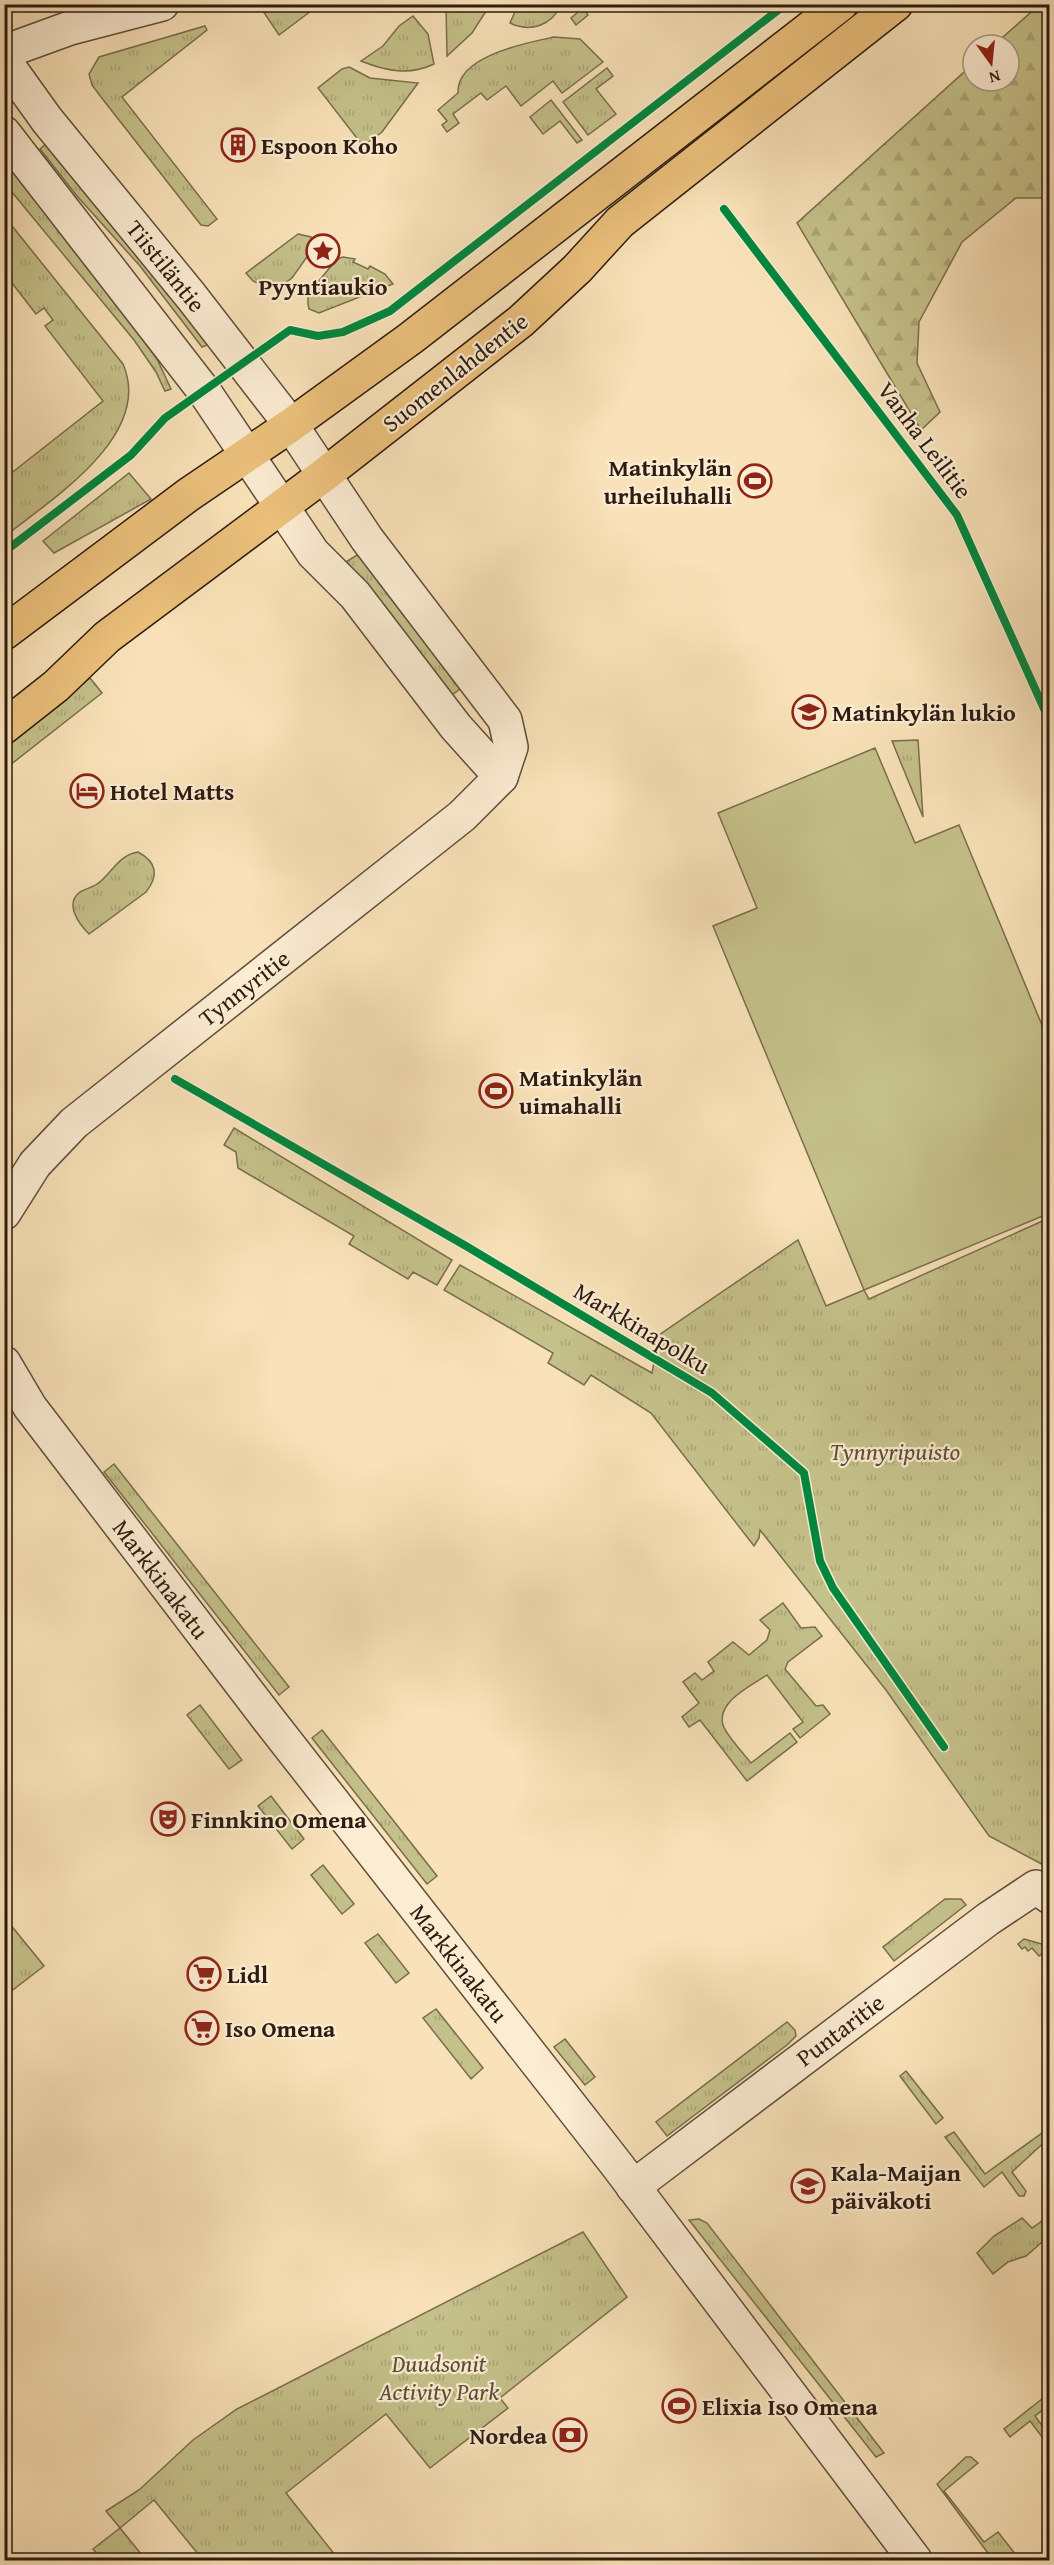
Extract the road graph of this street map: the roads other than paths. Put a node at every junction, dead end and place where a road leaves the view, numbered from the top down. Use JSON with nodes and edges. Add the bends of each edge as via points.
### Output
{"nodes":[{"id":1,"x":162,"y":4,"type":"edge"},
{"id":2,"x":841,"y":4,"type":"edge"},
{"id":3,"x":896,"y":4,"type":"edge"},
{"id":4,"x":4,"y":52,"type":"edge"},
{"id":5,"x":4,"y":60,"type":"edge"},
{"id":6,"x":4,"y":133,"type":"edge"},
{"id":7,"x":291,"y":425,"type":"junction"},
{"id":8,"x":247,"y":455,"type":"junction"},
{"id":9,"x":324,"y":475,"type":"junction"},
{"id":10,"x":282,"y":507,"type":"junction"},
{"id":11,"x":4,"y":633,"type":"edge"},
{"id":12,"x":4,"y":728,"type":"edge"},
{"id":13,"x":501,"y":777,"type":"junction"},
{"id":14,"x":4,"y":1214,"type":"edge"},
{"id":15,"x":4,"y":1363,"type":"edge"},
{"id":16,"x":1050,"y":1897,"type":"edge"},
{"id":17,"x":633,"y":2187,"type":"junction"},
{"id":18,"x":915,"y":2560,"type":"edge"}],
"edges":[{"from":1,"to":4,"type":"street","via":[[70,28]]},
{"from":2,"to":7,"type":"main road","via":[[464,298]]},
{"from":3,"to":9,"type":"main road","name":"Suomenlahdentie","via":[[620,222],[521,321]]},
{"from":5,"to":7,"type":"street","name":"Tiistiläntie","via":[[47,120]]},
{"from":6,"to":8,"type":"street","name":"Tiistiläntie","via":[[204,391]]},
{"from":7,"to":8,"type":"main road"},
{"from":7,"to":9,"type":"street","name":"Tiistiläntie"},
{"from":8,"to":10,"type":"street","name":"Tiistiläntie"},
{"from":8,"to":11,"type":"main road"},
{"from":9,"to":10,"type":"main road","name":"Suomenlahdentie"},
{"from":9,"to":13,"type":"street","name":"Tynnyritie","via":[[367,539],[506,720],[511,747]]},
{"from":10,"to":12,"type":"main road","name":"Suomenlahdentie","via":[[107,637]]},
{"from":10,"to":13,"type":"street","via":[[313,553],[355,595],[456,727]]},
{"from":13,"to":14,"type":"street","name":"Tynnyritie","via":[[445,830],[74,1123],[35,1164]]},
{"from":15,"to":17,"type":"street","name":"Markkinakatu","via":[[30,1407],[161,1580]]},
{"from":16,"to":17,"type":"street","name":"Puntaritie","via":[[1036,1887],[988,1919]]},
{"from":17,"to":18,"type":"street","name":"Markkinakatu"}]}
